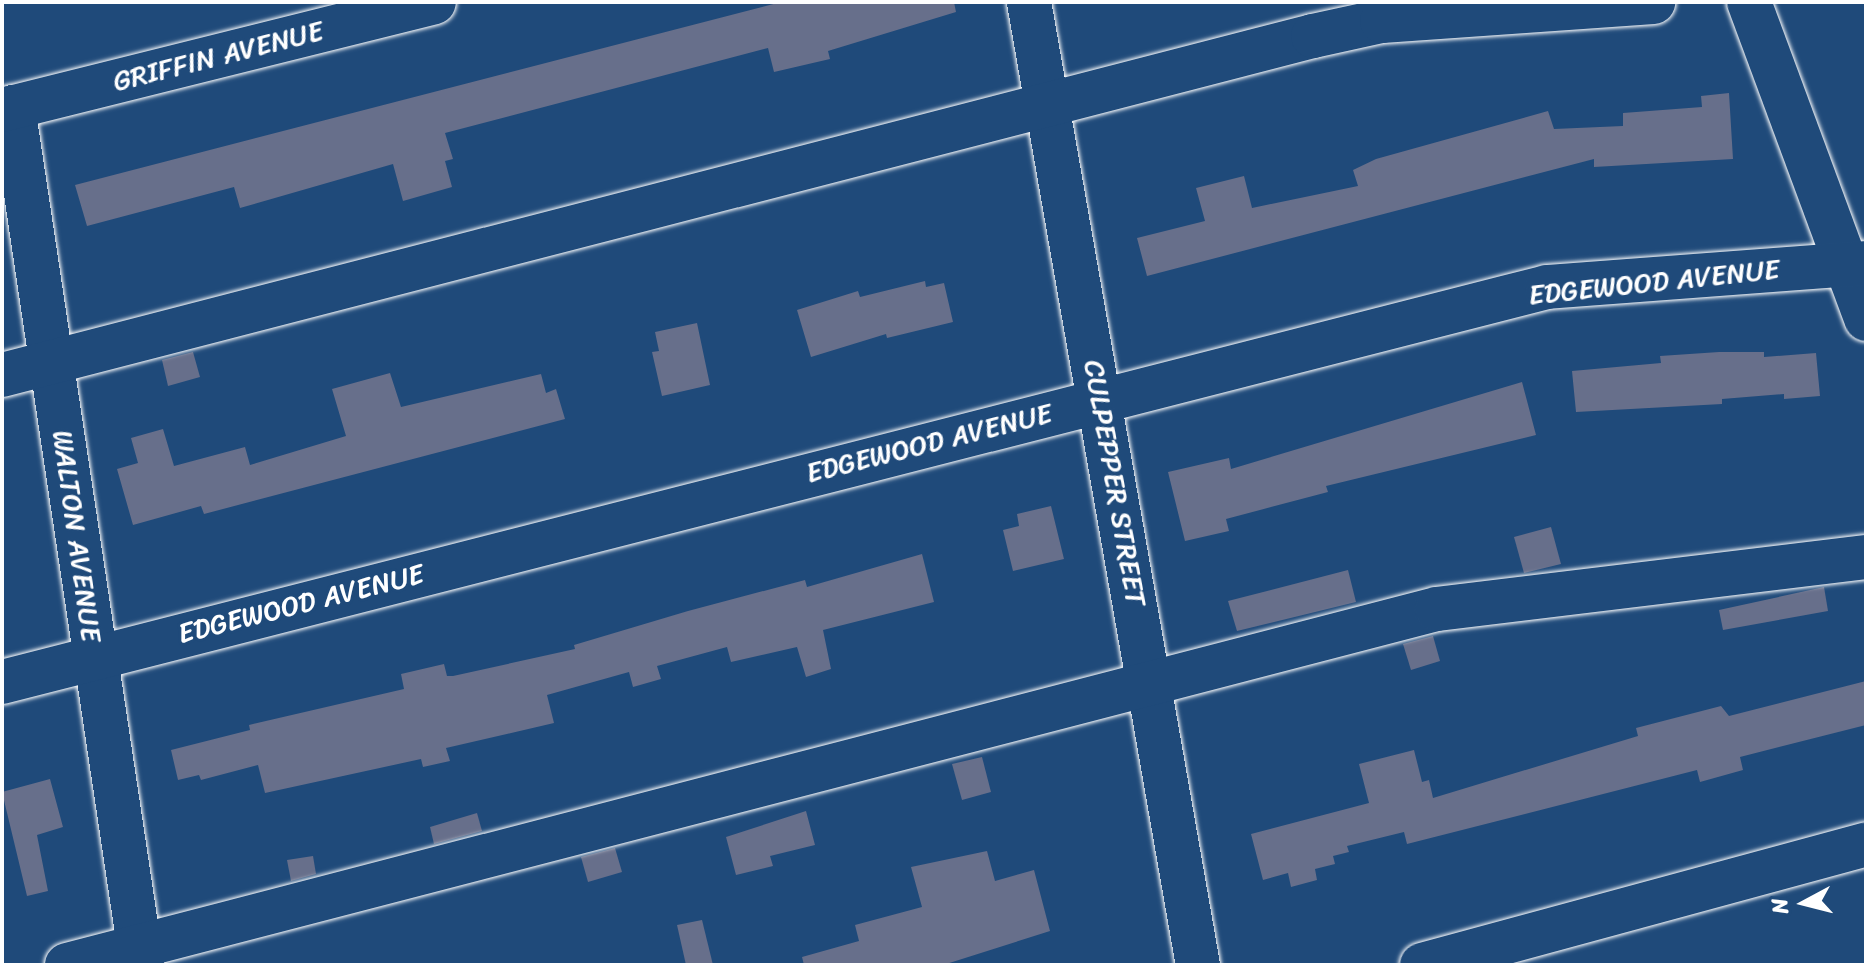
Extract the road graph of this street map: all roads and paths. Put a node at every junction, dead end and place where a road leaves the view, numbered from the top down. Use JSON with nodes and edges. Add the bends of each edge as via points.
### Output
{"nodes":[{"id":1,"x":434,"y":2,"type":"edge"},
{"id":2,"x":1029,"y":2,"type":"edge"},
{"id":3,"x":1653,"y":2,"type":"edge"},
{"id":4,"x":1749,"y":2,"type":"edge"},
{"id":5,"x":1047,"y":101,"type":"junction"},
{"id":6,"x":8,"y":109,"type":"edge"},
{"id":7,"x":1856,"y":263,"type":"edge"},
{"id":8,"x":1866,"y":319,"type":"edge"},
{"id":9,"x":51,"y":362,"type":"junction"},
{"id":10,"x":2,"y":375,"type":"edge"},
{"id":11,"x":1101,"y":399,"type":"junction"},
{"id":12,"x":1866,"y":557,"type":"edge"},
{"id":13,"x":95,"y":657,"type":"junction"},
{"id":14,"x":1149,"y":680,"type":"junction"},
{"id":15,"x":2,"y":682,"type":"edge"},
{"id":16,"x":1866,"y":844,"type":"edge"},
{"id":17,"x":141,"y":956,"type":"edge"},
{"id":18,"x":67,"y":965,"type":"edge"},
{"id":19,"x":1198,"y":965,"type":"edge"},
{"id":20,"x":1422,"y":965,"type":"edge"}],
"edges":[{"from":1,"to":6,"type":"street","name":"GRIFFIN AVENUE"},
{"from":2,"to":5,"type":"street","name":"CULPEPPER STREET"},
{"from":3,"to":5,"type":"street","via":[[1382,21]]},
{"from":4,"to":7,"type":"street"},
{"from":5,"to":9,"type":"street"},
{"from":5,"to":11,"type":"street","name":"CULPEPPER STREET"},
{"from":6,"to":9,"type":"street","name":"WALTON AVENUE"},
{"from":7,"to":8,"type":"street"},
{"from":7,"to":11,"type":"street","name":"EDGEWOOD AVENUE","via":[[1547,287]]},
{"from":9,"to":10,"type":"street"},
{"from":9,"to":13,"type":"street","name":"WALTON AVENUE"},
{"from":11,"to":13,"type":"street","name":"EDGEWOOD AVENUE"},
{"from":11,"to":14,"type":"street","name":"CULPEPPER STREET"},
{"from":12,"to":14,"type":"street","via":[[1437,609]]},
{"from":13,"to":15,"type":"street","name":"EDGEWOOD AVENUE"},
{"from":13,"to":17,"type":"street","name":"WALTON AVENUE"},
{"from":14,"to":17,"type":"street"},
{"from":14,"to":19,"type":"street","name":"CULPEPPER STREET"},
{"from":16,"to":20,"type":"street"},
{"from":17,"to":18,"type":"street"}]}
